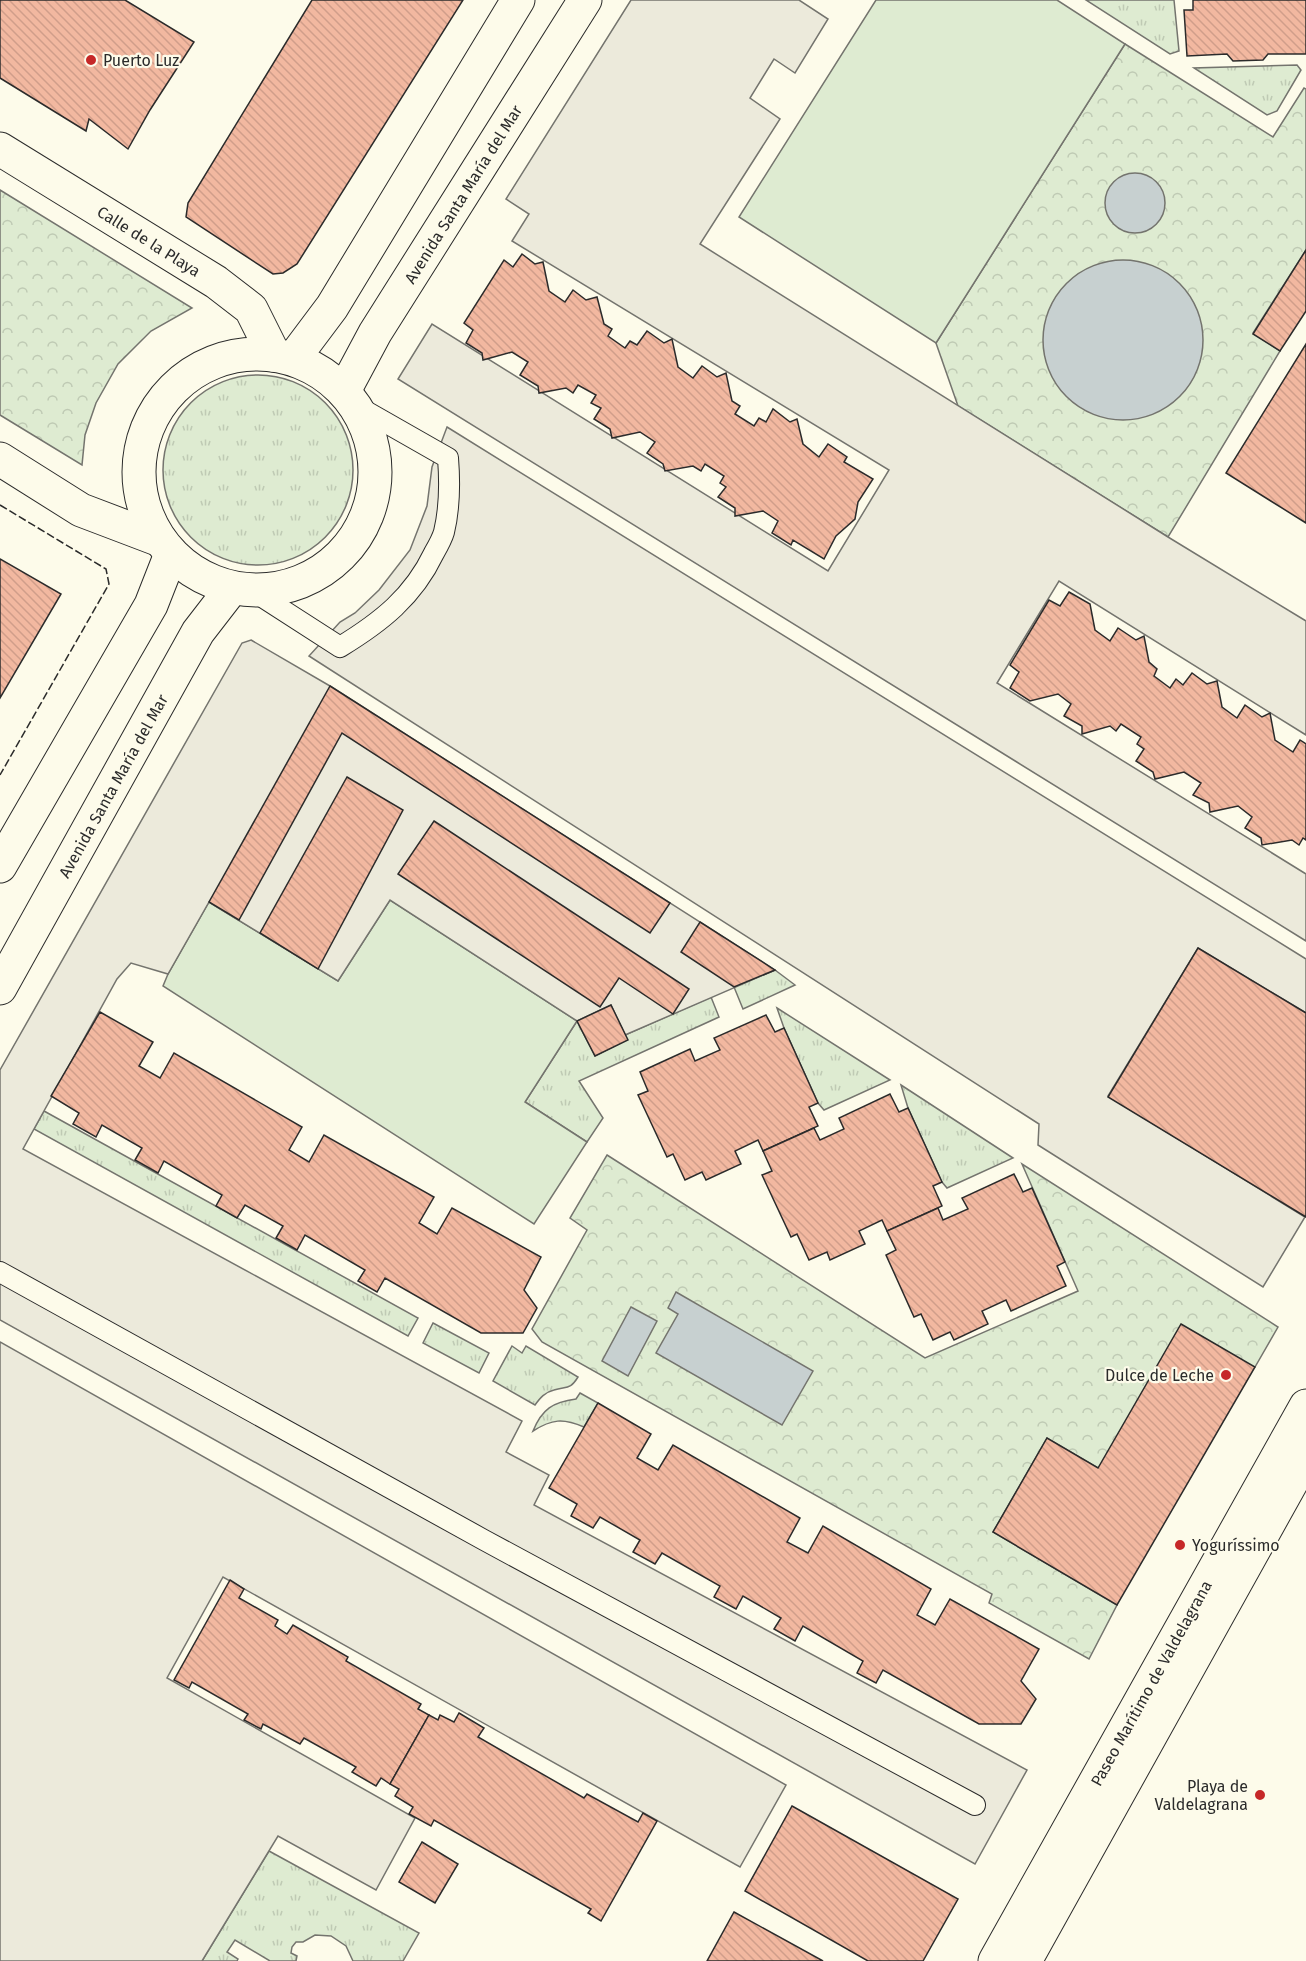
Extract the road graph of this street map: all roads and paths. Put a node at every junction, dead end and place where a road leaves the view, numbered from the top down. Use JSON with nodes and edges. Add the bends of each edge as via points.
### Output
{"nodes":[{"id":1,"x":518,"y":0,"type":"edge"},
{"id":2,"x":585,"y":0,"type":"edge"},
{"id":3,"x":0,"y":149,"type":"edge"},
{"id":4,"x":284,"y":357,"type":"junction"},
{"id":5,"x":350,"y":398,"type":"junction"},
{"id":6,"x":0,"y":459,"type":"edge"},
{"id":7,"x":165,"y":547,"type":"junction"},
{"id":8,"x":243,"y":590,"type":"junction"},
{"id":9,"x":0,"y":866,"type":"edge"},
{"id":10,"x":0,"y":988,"type":"edge"},
{"id":11,"x":0,"y":1272,"type":"edge"},
{"id":12,"x":1306,"y":1406,"type":"edge"},
{"id":13,"x":1306,"y":1456,"type":"edge"},
{"id":14,"x":975,"y":1805,"type":"dead end"},
{"id":15,"x":995,"y":1961,"type":"edge"},
{"id":16,"x":1025,"y":1961,"type":"edge"}],
"edges":[{"from":1,"to":4,"type":"street","via":[[332,307]]},
{"from":2,"to":5,"type":"street","name":"Avenida Santa María del Mar","via":[[375,333]]},
{"from":3,"to":4,"type":"street","name":"Calle de la Playa","via":[[234,295],[251,309]]},
{"from":4,"to":5,"type":"street","via":[[320,372]]},
{"from":4,"to":7,"type":"street","via":[[240,354],[207,364],[178,382],[156,409],[142,441],[138,475],[144,509]]},
{"from":5,"to":8,"type":"street","via":[[370,435],[376,467],[373,499],[361,530],[342,556],[316,576],[286,588]]},
{"from":5,"to":8,"type":"lane","via":[[448,458],[450,488],[444,534],[425,573],[397,607],[340,647]]},
{"from":6,"to":7,"type":"street","via":[[81,510]]},
{"from":7,"to":8,"type":"street","via":[[199,576]]},
{"from":7,"to":9,"type":"street","via":[[151,605]]},
{"from":8,"to":10,"type":"street","name":"Avenida Santa María del Mar","via":[[198,632]]},
{"from":11,"to":14,"type":"lane"},
{"from":12,"to":15,"type":"street","name":"Paseo Marítimo de Valdelagrana"},
{"from":13,"to":16,"type":"street","name":"Paseo Marítimo de Valdelagrana"}]}
